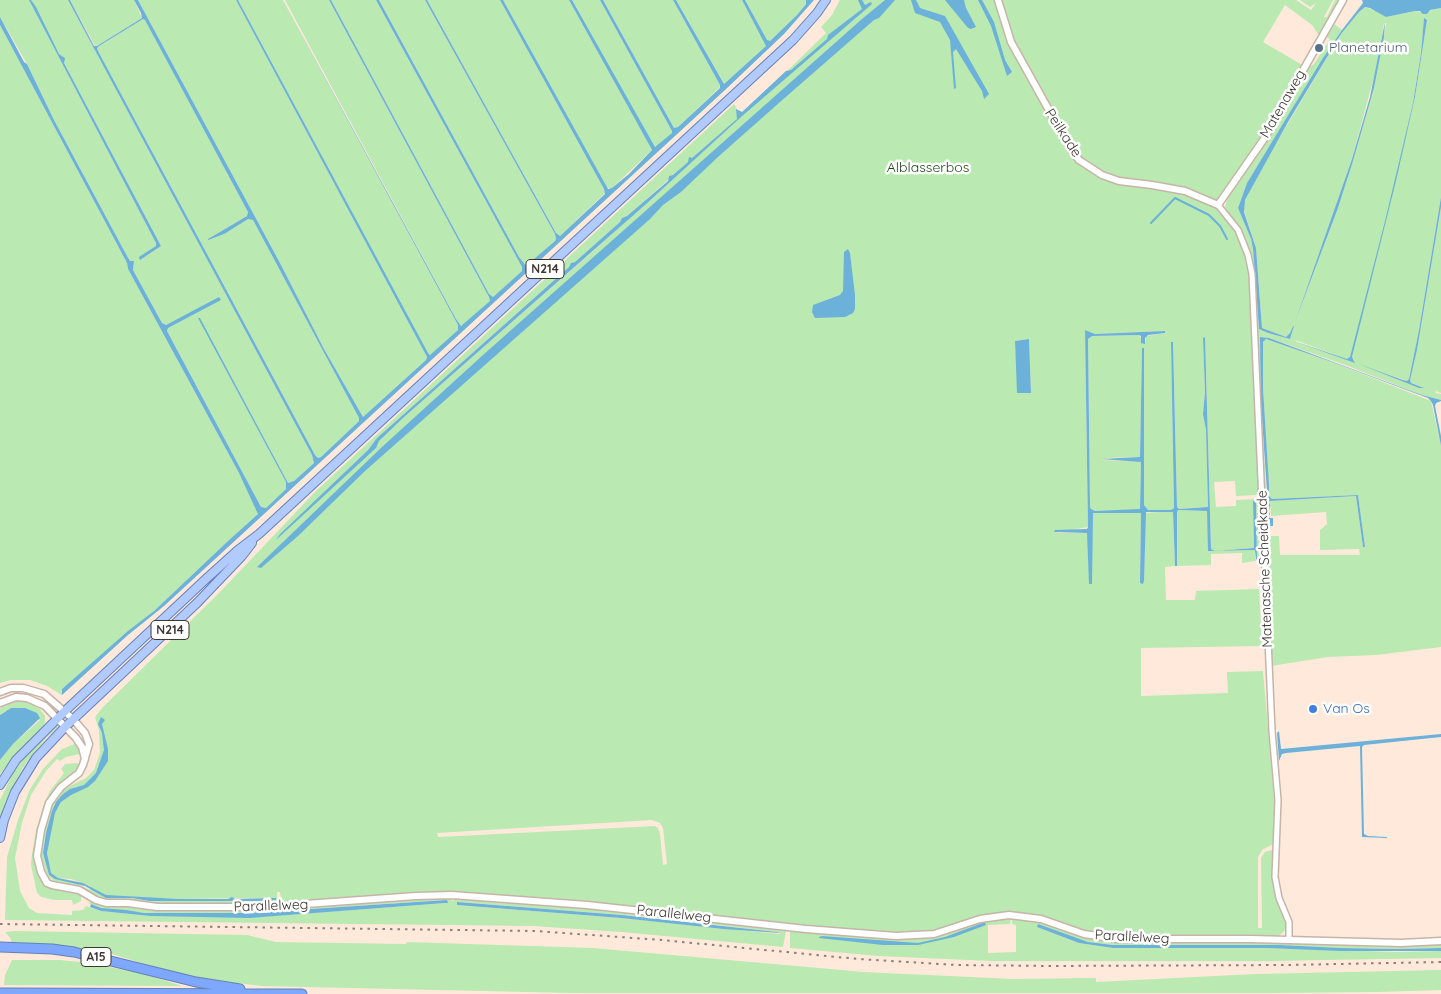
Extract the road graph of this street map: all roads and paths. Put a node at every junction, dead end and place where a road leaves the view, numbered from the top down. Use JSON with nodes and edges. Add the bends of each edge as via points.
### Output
{"nodes":[{"id":1,"x":826,"y":0,"type":"edge"},
{"id":2,"x":998,"y":0,"type":"edge"},
{"id":3,"x":1343,"y":0,"type":"edge"},
{"id":4,"x":1218,"y":205,"type":"junction"},
{"id":5,"x":259,"y":534,"type":"junction"},
{"id":6,"x":0,"y":692,"type":"edge"},
{"id":7,"x":0,"y":703,"type":"edge"},
{"id":8,"x":64,"y":711,"type":"junction"},
{"id":9,"x":57,"y":719,"type":"junction"},
{"id":10,"x":73,"y":719,"type":"junction"},
{"id":11,"x":65,"y":727,"type":"junction"},
{"id":12,"x":85,"y":760,"type":"junction"},
{"id":13,"x":0,"y":785,"type":"edge"},
{"id":14,"x":0,"y":838,"type":"edge"},
{"id":15,"x":1289,"y":939,"type":"junction"},
{"id":16,"x":1441,"y":941,"type":"edge"},
{"id":17,"x":0,"y":947,"type":"edge"},
{"id":18,"x":0,"y":993,"type":"edge"},
{"id":19,"x":268,"y":994,"type":"edge"},
{"id":20,"x":302,"y":994,"type":"edge"}],
"edges":[{"from":1,"to":5,"type":"main road","number":"N214","via":[[793,40]]},
{"from":2,"to":4,"type":"street","name":"Peilkade","via":[[1011,42],[1070,148],[1080,160],[1102,175],[1120,181],[1186,191]]},
{"from":3,"to":4,"type":"street","name":"Matenaweg","via":[[1268,131]]},
{"from":4,"to":15,"type":"street","name":"Matenasche Scheidkade","via":[[1238,230],[1252,274],[1272,731],[1278,800],[1275,877],[1289,922]]},
{"from":5,"to":8,"type":"main road","number":"N214"},
{"from":5,"to":10,"type":"main road","number":"N214","via":[[190,610]]},
{"from":6,"to":8,"type":"street","via":[[11,688],[34,690]]},
{"from":7,"to":9,"type":"street","via":[[16,697],[27,698],[45,706]]},
{"from":8,"to":9,"type":"main road","number":"N214"},
{"from":8,"to":10,"type":"street"},
{"from":9,"to":11,"type":"street"},
{"from":9,"to":13,"type":"main road","number":"N214","via":[[16,760]]},
{"from":10,"to":11,"type":"main road","number":"N214"},
{"from":10,"to":12,"type":"street","via":[[89,744]]},
{"from":11,"to":12,"type":"street","via":[[79,742]]},
{"from":11,"to":14,"type":"main road","number":"N214","via":[[25,773],[11,801]]},
{"from":12,"to":15,"type":"street","name":"Parallelweg","via":[[79,773],[61,787],[50,803],[37,856],[47,883],[79,890],[106,902],[157,907],[264,907],[452,895],[910,937],[1009,915],[1041,919],[1104,938]]},
{"from":15,"to":16,"type":"street","name":"Parallelweg","via":[[1401,943]]},
{"from":17,"to":19,"type":"highway","number":"A15","via":[[74,952],[196,982]]},
{"from":18,"to":19,"type":"highway","number":"A15"},
{"from":19,"to":20,"type":"highway","number":"A15"}]}
